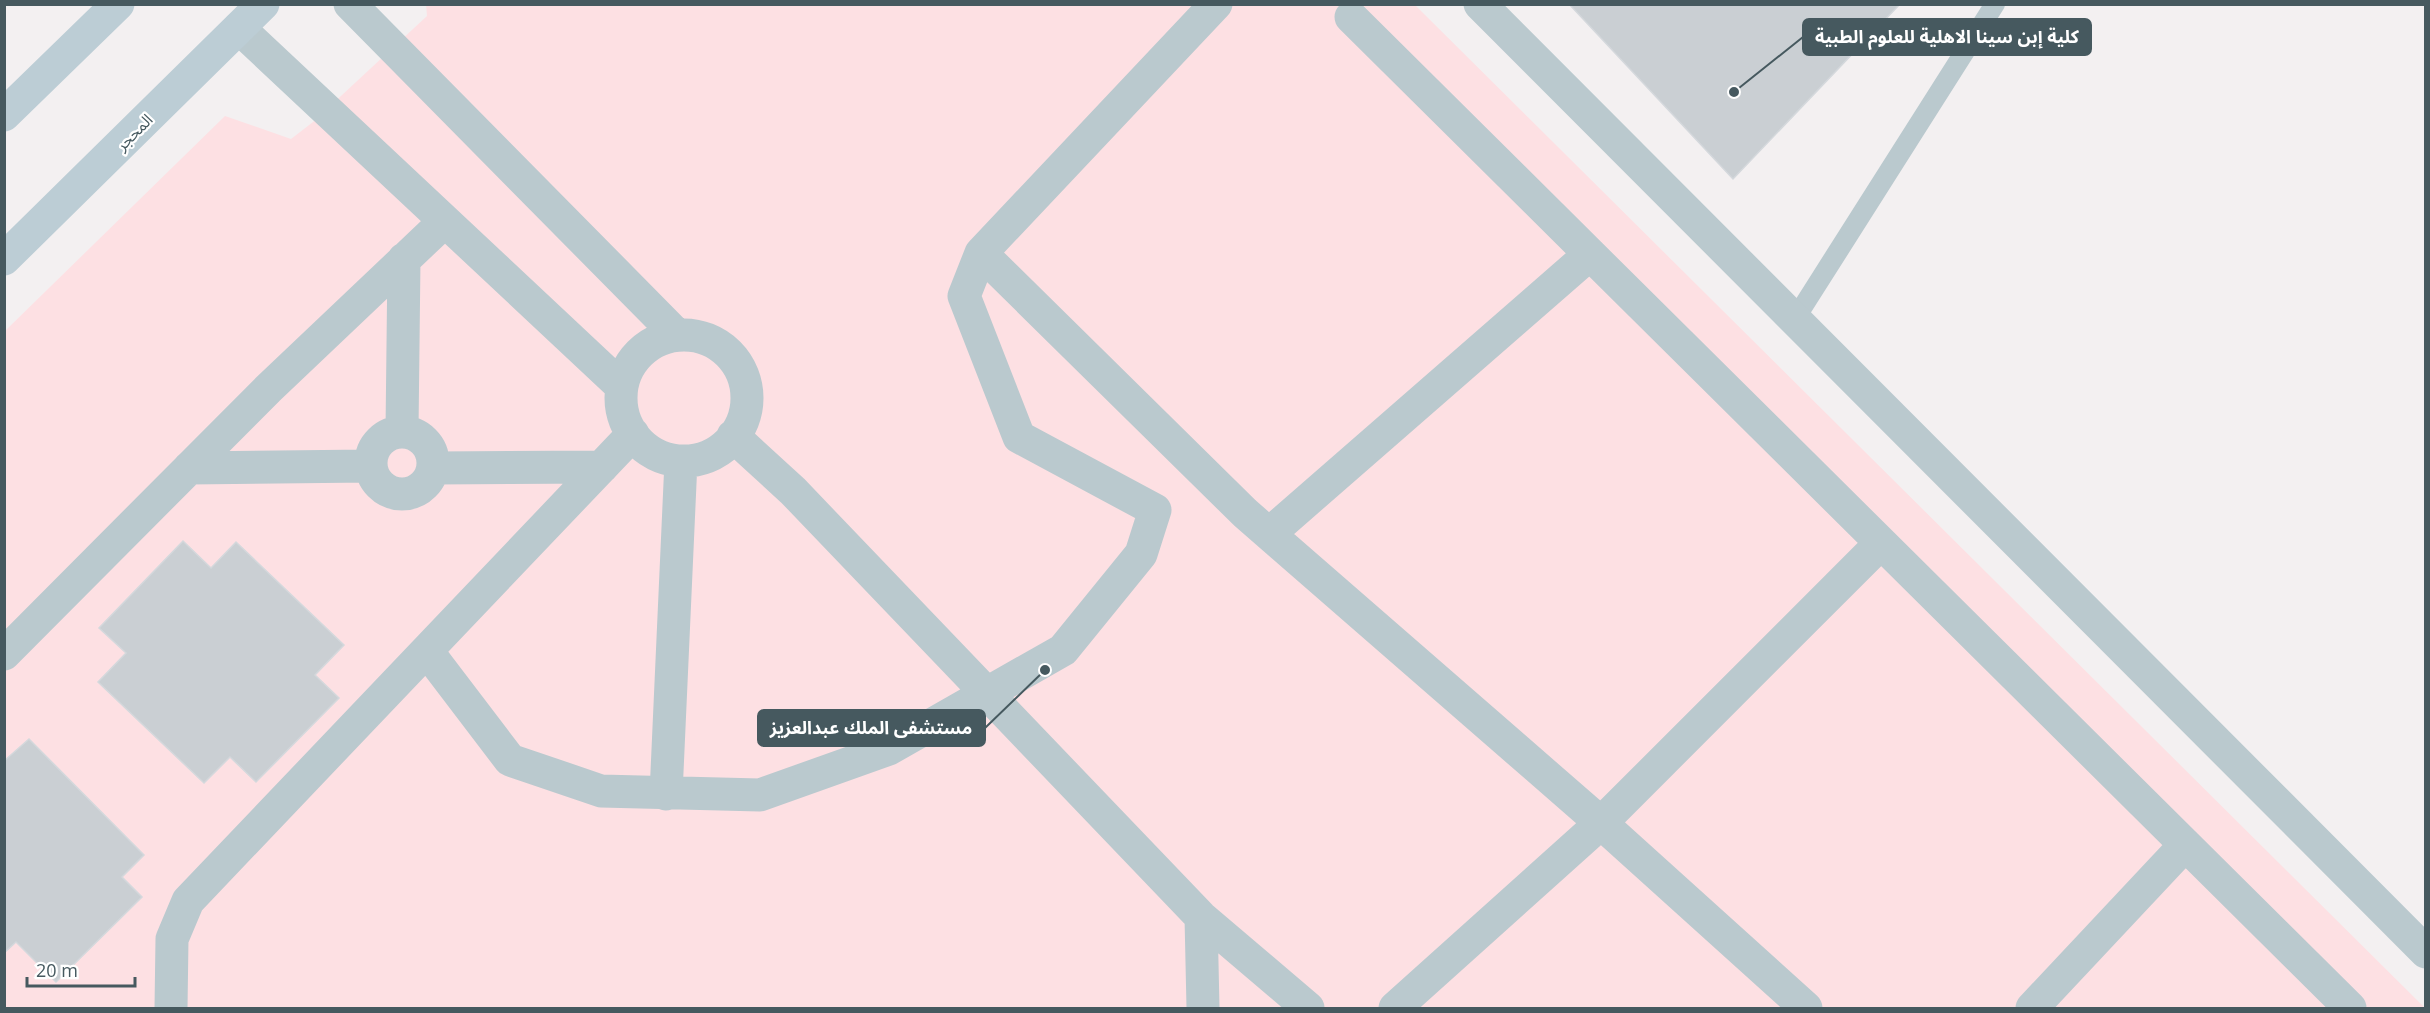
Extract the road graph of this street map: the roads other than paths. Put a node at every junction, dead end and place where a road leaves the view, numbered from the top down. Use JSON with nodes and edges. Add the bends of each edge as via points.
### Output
{"nodes":[{"id":1,"x":118,"y":4,"type":"edge"},
{"id":2,"x":263,"y":4,"type":"edge"},
{"id":3,"x":350,"y":4,"type":"edge"},
{"id":4,"x":1216,"y":4,"type":"edge"},
{"id":5,"x":1480,"y":4,"type":"edge"},
{"id":6,"x":1995,"y":4,"type":"edge"},
{"id":7,"x":1351,"y":17,"type":"dead end"},
{"id":8,"x":239,"y":28,"type":"junction"},
{"id":9,"x":4,"y":115,"type":"edge"},
{"id":10,"x":445,"y":221,"type":"junction"},
{"id":11,"x":981,"y":253,"type":"junction"},
{"id":12,"x":1590,"y":254,"type":"junction"},
{"id":13,"x":4,"y":259,"type":"edge"},
{"id":14,"x":404,"y":259,"type":"junction"},
{"id":15,"x":1795,"y":319,"type":"junction"},
{"id":16,"x":677,"y":335,"type":"junction"},
{"id":17,"x":621,"y":386,"type":"junction"},
{"id":18,"x":402,"y":431,"type":"junction"},
{"id":19,"x":633,"y":434,"type":"junction"},
{"id":20,"x":733,"y":436,"type":"junction"},
{"id":21,"x":681,"y":461,"type":"junction"},
{"id":22,"x":369,"y":466,"type":"junction"},
{"id":23,"x":602,"y":467,"type":"junction"},
{"id":24,"x":189,"y":468,"type":"junction"},
{"id":25,"x":435,"y":468,"type":"junction"},
{"id":26,"x":1269,"y":534,"type":"junction"},
{"id":27,"x":1880,"y":544,"type":"junction"},
{"id":28,"x":427,"y":651,"type":"junction"},
{"id":29,"x":4,"y":654,"type":"edge"},
{"id":30,"x":987,"y":694,"type":"junction"},
{"id":31,"x":666,"y":794,"type":"junction"},
{"id":32,"x":1601,"y":823,"type":"junction"},
{"id":33,"x":2185,"y":845,"type":"junction"},
{"id":34,"x":1202,"y":917,"type":"junction"},
{"id":35,"x":2426,"y":952,"type":"edge"},
{"id":36,"x":171,"y":1008,"type":"edge"},
{"id":37,"x":1203,"y":1008,"type":"edge"},
{"id":38,"x":1308,"y":1008,"type":"edge"},
{"id":39,"x":1395,"y":1008,"type":"edge"},
{"id":40,"x":1806,"y":1008,"type":"edge"},
{"id":41,"x":2032,"y":1008,"type":"edge"},
{"id":42,"x":2350,"y":1008,"type":"edge"}],
"edges":[{"from":1,"to":9,"type":"main road"},
{"from":2,"to":8,"type":"main road","name":"المحجر"},
{"from":3,"to":16,"type":"street"},
{"from":4,"to":11,"type":"street"},
{"from":5,"to":15,"type":"street"},
{"from":6,"to":15,"type":"lane"},
{"from":7,"to":12,"type":"street"},
{"from":8,"to":10,"type":"street"},
{"from":8,"to":13,"type":"main road","name":"المحجر"},
{"from":10,"to":14,"type":"street"},
{"from":10,"to":17,"type":"street"},
{"from":11,"to":26,"type":"street"},
{"from":11,"to":30,"type":"street","via":[[964,296],[1019,437],[1155,510],[1141,554],[1063,650]]},
{"from":12,"to":26,"type":"street"},
{"from":12,"to":27,"type":"street"},
{"from":14,"to":18,"type":"street"},
{"from":14,"to":24,"type":"street"},
{"from":15,"to":35,"type":"street"},
{"from":16,"to":17,"type":"street","via":[[647,346],[629,365]]},
{"from":16,"to":20,"type":"street","via":[[697,336],[718,344],[736,362],[747,387],[748,407]]},
{"from":17,"to":19,"type":"street","via":[[622,415]]},
{"from":18,"to":22,"type":"street","via":[[384,437],[373,449]]},
{"from":18,"to":25,"type":"street","via":[[420,437],[432,450]]},
{"from":19,"to":21,"type":"street","via":[[639,445],[668,460]]},
{"from":19,"to":23,"type":"street"},
{"from":20,"to":21,"type":"street","via":[[723,449],[695,462]]},
{"from":20,"to":30,"type":"street","via":[[793,491]]},
{"from":21,"to":31,"type":"street"},
{"from":22,"to":24,"type":"street"},
{"from":22,"to":25,"type":"street","via":[[379,487],[398,496],[423,488]]},
{"from":23,"to":25,"type":"street"},
{"from":23,"to":28,"type":"street"},
{"from":24,"to":29,"type":"street"},
{"from":26,"to":32,"type":"street"},
{"from":27,"to":32,"type":"street"},
{"from":27,"to":33,"type":"street"},
{"from":28,"to":31,"type":"street","via":[[510,760],[601,791]]},
{"from":28,"to":36,"type":"street","via":[[188,901],[172,939]]},
{"from":30,"to":31,"type":"street","via":[[889,749],[760,795]]},
{"from":30,"to":34,"type":"street"},
{"from":32,"to":39,"type":"street"},
{"from":32,"to":40,"type":"street"},
{"from":33,"to":41,"type":"street"},
{"from":33,"to":42,"type":"street"},
{"from":34,"to":37,"type":"street"},
{"from":34,"to":38,"type":"street"}]}
